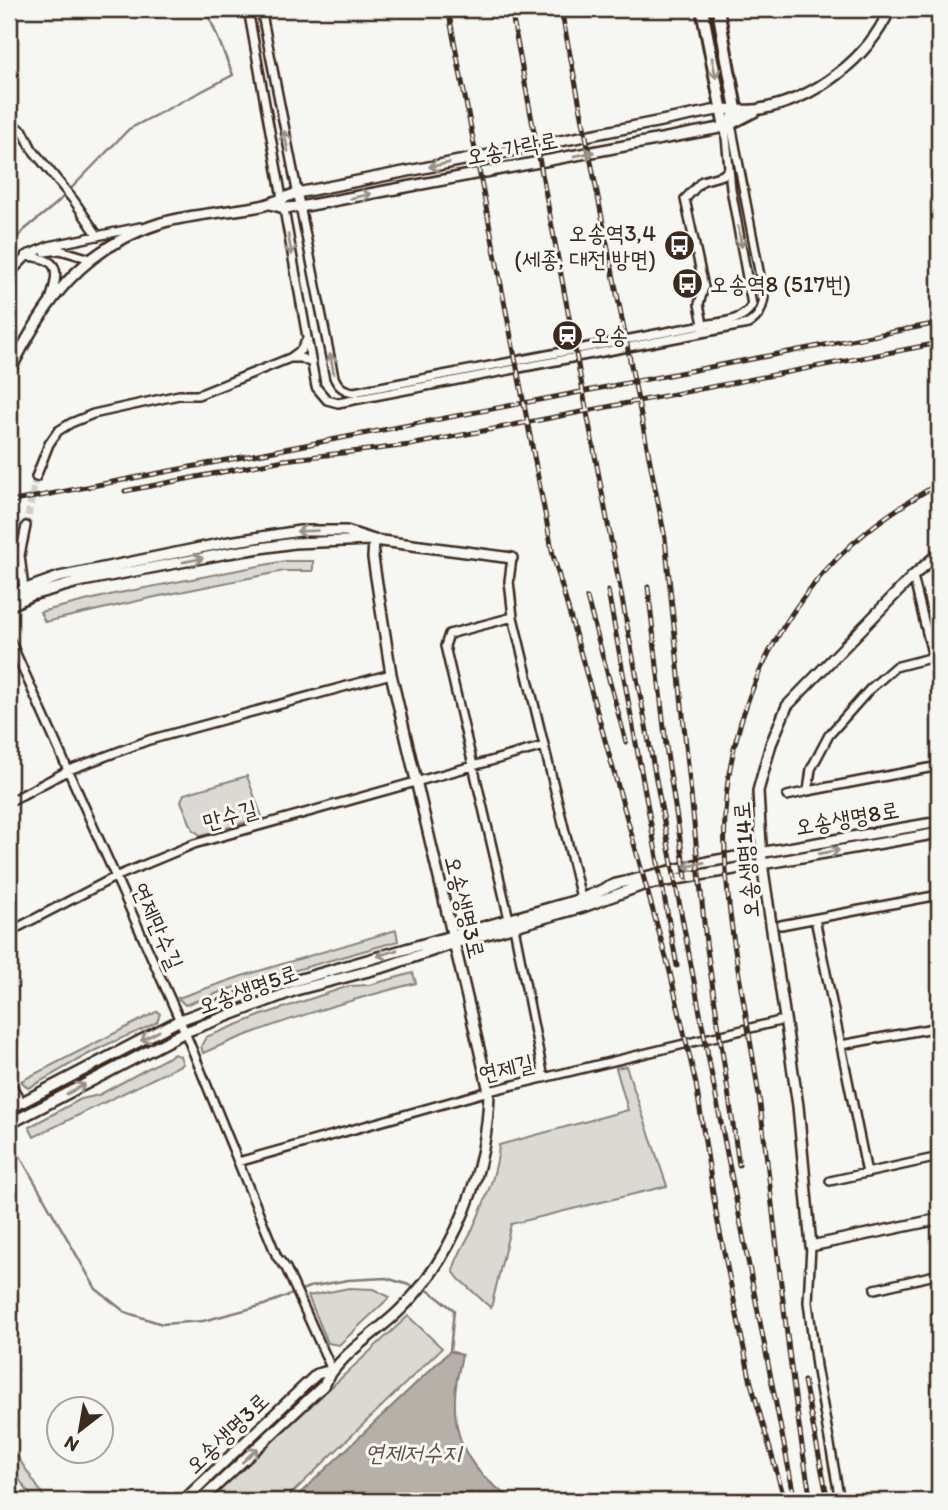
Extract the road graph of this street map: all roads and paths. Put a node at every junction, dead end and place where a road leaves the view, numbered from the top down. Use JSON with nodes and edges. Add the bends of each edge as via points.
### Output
{"nodes":[{"id":1,"x":248,"y":9,"type":"edge"},
{"id":2,"x":261,"y":9,"type":"edge"},
{"id":3,"x":702,"y":9,"type":"edge"},
{"id":4,"x":718,"y":9,"type":"edge"},
{"id":5,"x":890,"y":9,"type":"edge"},
{"id":6,"x":722,"y":109,"type":"junction"},
{"id":7,"x":736,"y":109,"type":"junction"},
{"id":8,"x":758,"y":110,"type":"junction"},
{"id":9,"x":9,"y":117,"type":"edge"},
{"id":10,"x":728,"y":126,"type":"junction"},
{"id":11,"x":729,"y":169,"type":"junction"},
{"id":12,"x":297,"y":193,"type":"junction"},
{"id":13,"x":282,"y":197,"type":"junction"},
{"id":14,"x":270,"y":204,"type":"junction"},
{"id":15,"x":300,"y":207,"type":"junction"},
{"id":16,"x":284,"y":208,"type":"junction"},
{"id":17,"x":161,"y":223,"type":"junction"},
{"id":18,"x":98,"y":236,"type":"junction"},
{"id":19,"x":25,"y":256,"type":"junction"},
{"id":20,"x":92,"y":259,"type":"junction"},
{"id":21,"x":9,"y":274,"type":"edge"},
{"id":22,"x":50,"y":300,"type":"junction"},
{"id":23,"x":704,"y":330,"type":"junction"},
{"id":24,"x":307,"y":338,"type":"junction"},
{"id":25,"x":290,"y":358,"type":"junction"},
{"id":26,"x":312,"y":363,"type":"junction"},
{"id":27,"x":9,"y":373,"type":"edge"},
{"id":28,"x":36,"y":477,"type":"tunnel mouth"},
{"id":29,"x":26,"y":526,"type":"tunnel mouth"},
{"id":30,"x":374,"y":540,"type":"junction"},
{"id":31,"x":939,"y":553,"type":"edge"},
{"id":32,"x":512,"y":558,"type":"joint"},
{"id":33,"x":913,"y":576,"type":"junction"},
{"id":34,"x":24,"y":589,"type":"junction"},
{"id":35,"x":9,"y":595,"type":"edge"},
{"id":36,"x":9,"y":606,"type":"edge"},
{"id":37,"x":513,"y":617,"type":"junction"},
{"id":38,"x":9,"y":638,"type":"edge"},
{"id":39,"x":934,"y":657,"type":"junction"},
{"id":40,"x":391,"y":674,"type":"junction"},
{"id":41,"x":939,"y":682,"type":"edge"},
{"id":42,"x":544,"y":746,"type":"junction"},
{"id":43,"x":473,"y":766,"type":"junction"},
{"id":44,"x":939,"y":766,"type":"edge"},
{"id":45,"x":69,"y":771,"type":"junction"},
{"id":46,"x":415,"y":783,"type":"junction"},
{"id":47,"x":808,"y":792,"type":"junction"},
{"id":48,"x":787,"y":796,"type":"dead end"},
{"id":49,"x":9,"y":802,"type":"edge"},
{"id":50,"x":939,"y":822,"type":"edge"},
{"id":51,"x":939,"y":833,"type":"edge"},
{"id":52,"x":761,"y":852,"type":"junction"},
{"id":53,"x":762,"y":863,"type":"junction"},
{"id":54,"x":115,"y":877,"type":"junction"},
{"id":55,"x":939,"y":895,"type":"edge"},
{"id":56,"x":582,"y":903,"type":"junction"},
{"id":57,"x":815,"y":919,"type":"junction"},
{"id":58,"x":512,"y":923,"type":"junction"},
{"id":59,"x":781,"y":925,"type":"dead end"},
{"id":60,"x":9,"y":932,"type":"edge"},
{"id":61,"x":454,"y":938,"type":"junction"},
{"id":62,"x":180,"y":1020,"type":"junction"},
{"id":63,"x":784,"y":1020,"type":"junction"},
{"id":64,"x":939,"y":1027,"type":"edge"},
{"id":65,"x":185,"y":1032,"type":"junction"},
{"id":66,"x":841,"y":1045,"type":"junction"},
{"id":67,"x":544,"y":1078,"type":"junction"},
{"id":68,"x":9,"y":1081,"type":"edge"},
{"id":69,"x":489,"y":1091,"type":"junction"},
{"id":70,"x":22,"y":1103,"type":"junction"},
{"id":71,"x":9,"y":1110,"type":"edge"},
{"id":72,"x":12,"y":1122,"type":"edge"},
{"id":73,"x":939,"y":1157,"type":"edge"},
{"id":74,"x":239,"y":1162,"type":"junction"},
{"id":75,"x":867,"y":1173,"type":"junction"},
{"id":76,"x":830,"y":1181,"type":"dead end"},
{"id":77,"x":939,"y":1219,"type":"edge"},
{"id":78,"x":811,"y":1246,"type":"junction"},
{"id":79,"x":939,"y":1274,"type":"edge"},
{"id":80,"x":875,"y":1289,"type":"dead end"},
{"id":81,"x":332,"y":1370,"type":"junction"},
{"id":82,"x":183,"y":1501,"type":"edge"},
{"id":83,"x":200,"y":1501,"type":"edge"},
{"id":84,"x":841,"y":1501,"type":"edge"}],
"edges":[{"from":1,"to":13,"type":"street"},
{"from":12,"to":2,"type":"street","one_way":true},
{"from":3,"to":6,"type":"main road","one_way":true},
{"from":4,"to":7,"type":"main road"},
{"from":5,"to":8,"type":"street","name":"오송가락로","via":[[873,38],[839,71],[797,99]]},
{"from":6,"to":7,"type":"street","name":"오송가락로"},
{"from":6,"to":10,"type":"main road"},
{"from":6,"to":12,"type":"street","name":"오송가락로","one_way":true},
{"from":7,"to":8,"type":"street","name":"오송가락로"},
{"from":7,"to":10,"type":"main road"},
{"from":8,"to":10,"type":"street","name":"오송가락로"},
{"from":9,"to":18,"type":"street"},
{"from":10,"to":11,"type":"street"},
{"from":15,"to":10,"type":"street","name":"오송가락로","one_way":true},
{"from":10,"to":23,"type":"street","via":[[764,297],[757,318],[748,324]]},
{"from":11,"to":23,"type":"street","via":[[702,181],[685,199],[704,287],[699,304]]},
{"from":11,"to":23,"type":"street","one_way":true,"via":[[752,305],[741,317]]},
{"from":12,"to":13,"type":"street","name":"오송가락로"},
{"from":12,"to":15,"type":"street"},
{"from":13,"to":14,"type":"street","name":"오송가락로"},
{"from":13,"to":16,"type":"street"},
{"from":14,"to":16,"type":"street","name":"오송가락로"},
{"from":14,"to":17,"type":"street","name":"오송가락로"},
{"from":15,"to":16,"type":"street","name":"오송가락로"},
{"from":23,"to":15,"type":"street","one_way":true,"via":[[349,391],[334,377]]},
{"from":16,"to":24,"type":"street","one_way":true},
{"from":17,"to":18,"type":"street"},
{"from":17,"to":20,"type":"street","name":"오송가락로"},
{"from":18,"to":19,"type":"street"},
{"from":19,"to":20,"type":"street","via":[[60,250]]},
{"from":19,"to":21,"type":"street"},
{"from":19,"to":22,"type":"street","via":[[43,257],[57,270]]},
{"from":20,"to":22,"type":"street","name":"오송가락로"},
{"from":22,"to":27,"type":"street","name":"오송가락로"},
{"from":23,"to":26,"type":"street","via":[[338,403],[320,395]]},
{"from":24,"to":25,"type":"street"},
{"from":24,"to":26,"type":"street"},
{"from":25,"to":26,"type":"street"},
{"from":25,"to":28,"type":"street","via":[[198,395],[93,414],[71,423],[49,444]]},
{"from":29,"to":34,"type":"street","via":[[20,555]]},
{"from":30,"to":32,"type":"street"},
{"from":30,"to":34,"type":"street","one_way":true,"via":[[346,531],[300,531],[59,577]]},
{"from":36,"to":30,"type":"street","one_way":true,"via":[[78,582],[228,553],[294,543]]},
{"from":30,"to":40,"type":"street","name":"오송생명3로"},
{"from":31,"to":33,"type":"street","name":"오송생명14로"},
{"from":32,"to":37,"type":"street"},
{"from":33,"to":39,"type":"street"},
{"from":33,"to":52,"type":"street","name":"오송생명14로","via":[[788,706],[758,791]]},
{"from":34,"to":35,"type":"street"},
{"from":37,"to":42,"type":"street"},
{"from":37,"to":43,"type":"street","via":[[449,634],[445,646]]},
{"from":38,"to":45,"type":"street","name":"연제만수길"},
{"from":39,"to":41,"type":"street"},
{"from":39,"to":47,"type":"street","via":[[895,667],[870,689],[829,735],[811,769]]},
{"from":40,"to":45,"type":"street","via":[[149,740]]},
{"from":40,"to":46,"type":"street","name":"오송생명3로"},
{"from":42,"to":43,"type":"street","name":"만수길"},
{"from":42,"to":56,"type":"street"},
{"from":43,"to":46,"type":"street","name":"만수길"},
{"from":43,"to":58,"type":"street"},
{"from":44,"to":47,"type":"street"},
{"from":45,"to":49,"type":"street"},
{"from":45,"to":54,"type":"street","name":"연제만수길"},
{"from":46,"to":54,"type":"street","name":"만수길","via":[[194,844]]},
{"from":46,"to":61,"type":"street","name":"오송생명3로"},
{"from":47,"to":48,"type":"street"},
{"from":50,"to":52,"type":"street","name":"오송생명8로"},
{"from":53,"to":51,"type":"street","name":"오송생명8로","one_way":true},
{"from":52,"to":53,"type":"street","name":"오송생명14로"},
{"from":52,"to":56,"type":"street","name":"오송생명8로","one_way":true,"via":[[616,884]]},
{"from":53,"to":56,"type":"street","name":"오송생명8로","via":[[643,885]]},
{"from":53,"to":63,"type":"street","name":"오송생명14로"},
{"from":54,"to":60,"type":"street","name":"만수길"},
{"from":54,"to":62,"type":"street","name":"연제만수길"},
{"from":55,"to":57,"type":"street"},
{"from":56,"to":58,"type":"street","name":"오송생명5로"},
{"from":57,"to":59,"type":"street"},
{"from":57,"to":66,"type":"street"},
{"from":58,"to":61,"type":"street","name":"오송생명5로"},
{"from":58,"to":67,"type":"street"},
{"from":61,"to":62,"type":"street","name":"오송생명5로","one_way":true,"via":[[252,993]]},
{"from":61,"to":65,"type":"street","name":"오송생명5로","via":[[384,967],[296,990]]},
{"from":61,"to":69,"type":"street","name":"오송생명3로"},
{"from":62,"to":65,"type":"street","name":"연제만수길"},
{"from":62,"to":70,"type":"street","name":"오송생명5로","one_way":true},
{"from":63,"to":67,"type":"street","name":"연제길"},
{"from":63,"to":78,"type":"street","name":"오송생명14로","via":[[798,1106]]},
{"from":64,"to":66,"type":"street"},
{"from":72,"to":65,"type":"street","name":"오송생명5로","one_way":true},
{"from":65,"to":74,"type":"street","name":"연제만수길"},
{"from":66,"to":75,"type":"street"},
{"from":67,"to":69,"type":"street","name":"연제길"},
{"from":68,"to":70,"type":"street"},
{"from":69,"to":74,"type":"street","name":"연제길"},
{"from":69,"to":81,"type":"street","name":"오송생명3로","via":[[486,1140],[451,1240],[401,1310]]},
{"from":70,"to":71,"type":"street","name":"오송생명5로"},
{"from":73,"to":75,"type":"street"},
{"from":74,"to":81,"type":"street","name":"연제만수길","via":[[277,1257]]},
{"from":75,"to":76,"type":"street"},
{"from":77,"to":78,"type":"street"},
{"from":78,"to":84,"type":"street","via":[[808,1302]]},
{"from":79,"to":80,"type":"street"},
{"from":81,"to":82,"type":"street","name":"오송생명3로","via":[[317,1374]]},
{"from":83,"to":81,"type":"street","name":"오송생명3로","one_way":true,"via":[[324,1385]]}]}
